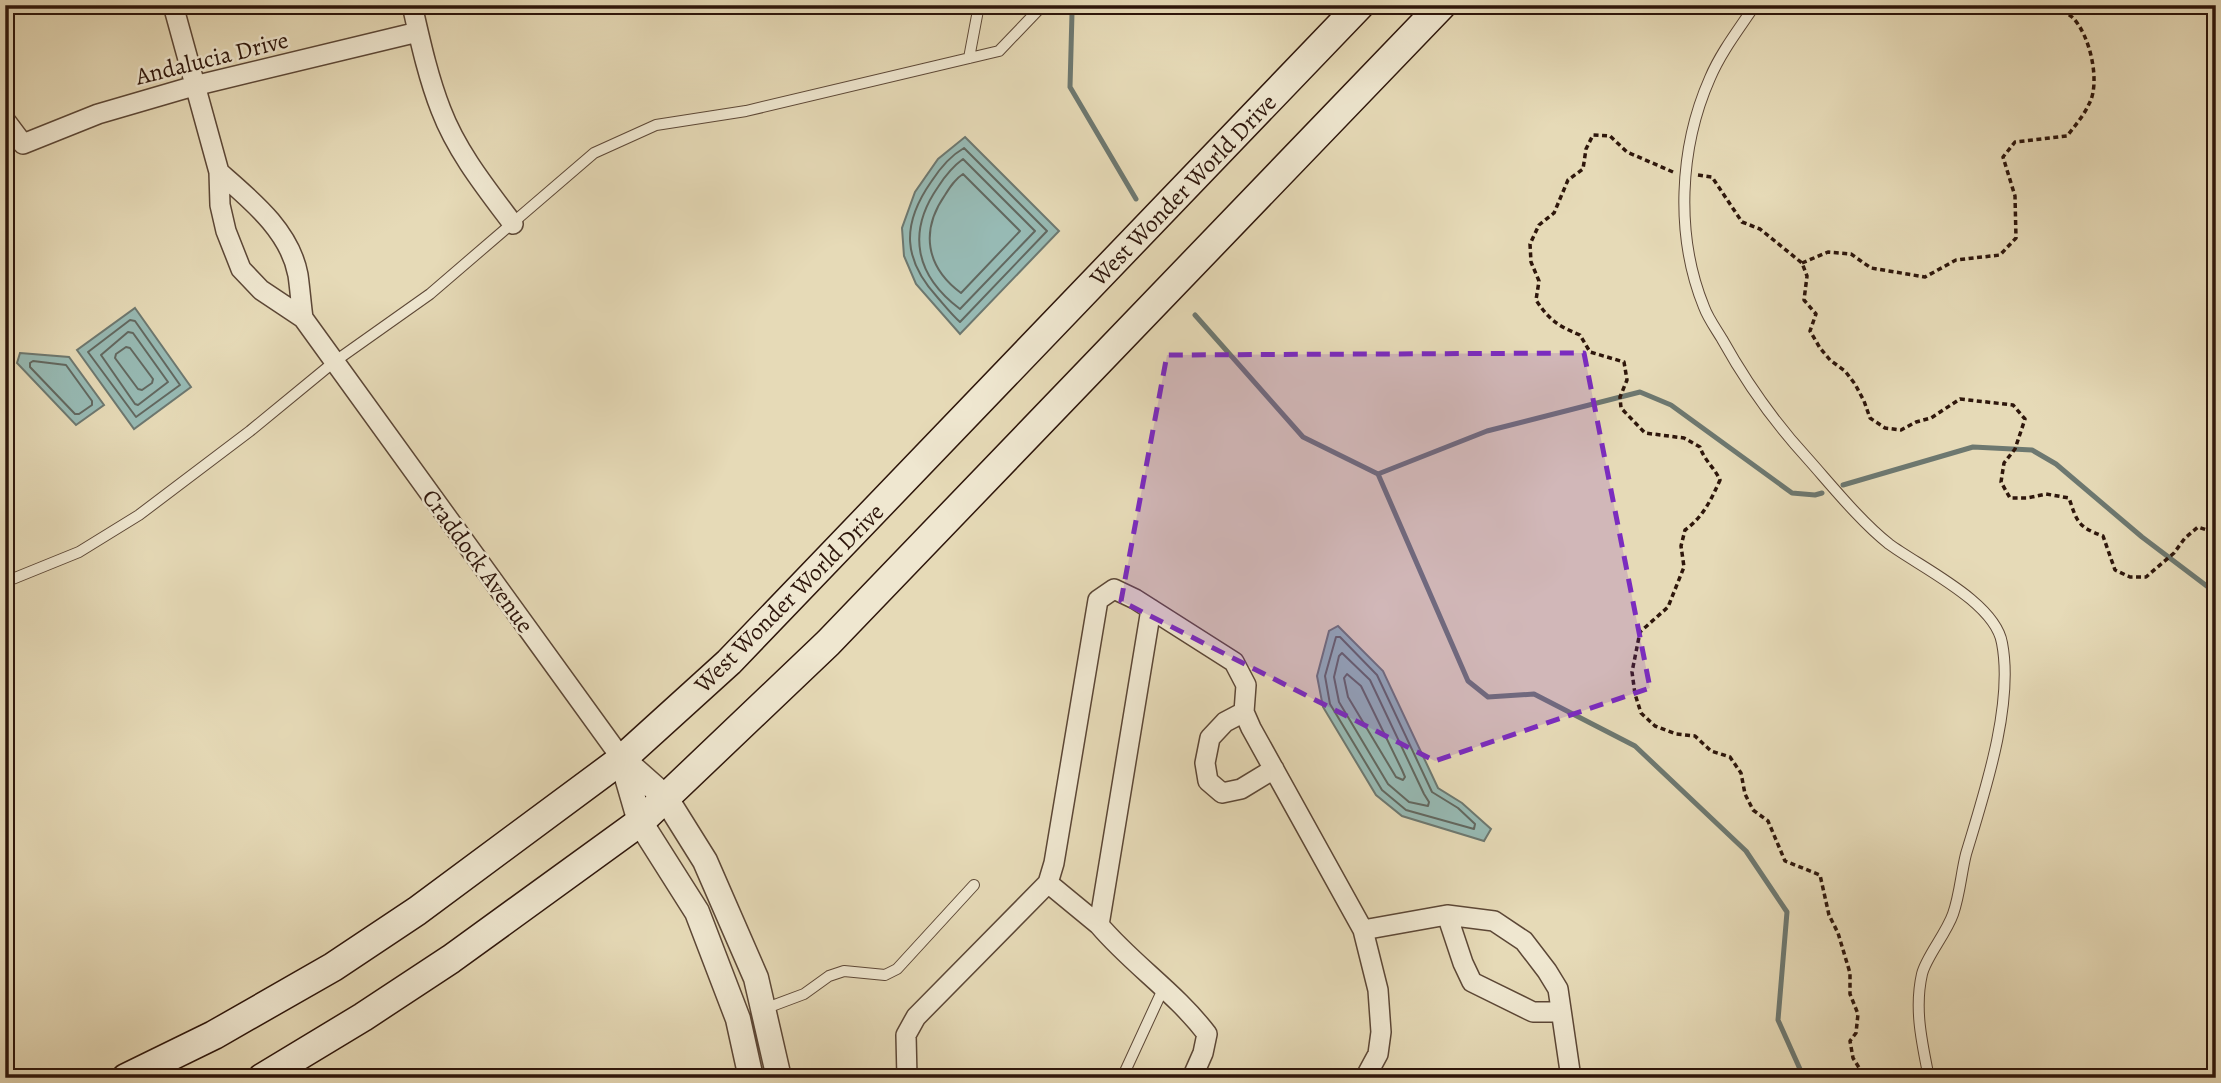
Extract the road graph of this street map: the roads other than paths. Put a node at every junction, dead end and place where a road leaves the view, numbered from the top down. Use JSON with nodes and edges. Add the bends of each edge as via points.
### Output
{"nodes":[{"id":1,"x":173,"y":5,"type":"edge"},
{"id":2,"x":411,"y":5,"type":"edge"},
{"id":3,"x":979,"y":5,"type":"edge"},
{"id":4,"x":1044,"y":5,"type":"edge"},
{"id":5,"x":1360,"y":5,"type":"edge"},
{"id":6,"x":1442,"y":5,"type":"edge"},
{"id":7,"x":1755,"y":5,"type":"edge"},
{"id":8,"x":418,"y":32,"type":"junction"},
{"id":9,"x":969,"y":58,"type":"junction"},
{"id":10,"x":194,"y":86,"type":"junction"},
{"id":11,"x":5,"y":120,"type":"edge"},
{"id":12,"x":219,"y":172,"type":"junction"},
{"id":13,"x":513,"y":224,"type":"junction"},
{"id":14,"x":303,"y":318,"type":"junction"},
{"id":15,"x":334,"y":362,"type":"junction"},
{"id":16,"x":5,"y":582,"type":"edge"},
{"id":17,"x":1151,"y":609,"type":"junction"},
{"id":18,"x":1244,"y":712,"type":"junction"},
{"id":19,"x":622,"y":759,"type":"junction"},
{"id":20,"x":1274,"y":769,"type":"junction"},
{"id":21,"x":665,"y":797,"type":"junction"},
{"id":22,"x":640,"y":822,"type":"junction"},
{"id":23,"x":1048,"y":883,"type":"junction"},
{"id":24,"x":974,"y":886,"type":"dead end"},
{"id":25,"x":1447,"y":915,"type":"junction"},
{"id":26,"x":1099,"y":925,"type":"junction"},
{"id":27,"x":1363,"y":930,"type":"junction"},
{"id":28,"x":1163,"y":989,"type":"junction"},
{"id":29,"x":763,"y":1009,"type":"junction"},
{"id":30,"x":1560,"y":1012,"type":"junction"},
{"id":31,"x":126,"y":1078,"type":"edge"},
{"id":32,"x":262,"y":1078,"type":"edge"},
{"id":33,"x":751,"y":1078,"type":"edge"},
{"id":34,"x":779,"y":1078,"type":"edge"},
{"id":35,"x":907,"y":1078,"type":"edge"},
{"id":36,"x":1122,"y":1078,"type":"edge"},
{"id":37,"x":1192,"y":1078,"type":"edge"},
{"id":38,"x":1365,"y":1078,"type":"edge"},
{"id":39,"x":1572,"y":1078,"type":"edge"},
{"id":40,"x":1929,"y":1078,"type":"edge"}],
"edges":[{"from":1,"to":10,"type":"street"},
{"from":2,"to":8,"type":"street"},
{"from":3,"to":9,"type":"lane"},
{"from":4,"to":9,"type":"lane","via":[[999,51]]},
{"from":5,"to":19,"type":"main road","name":"West Wonder World Drive","via":[[729,662]]},
{"from":6,"to":21,"type":"main road","via":[[828,643]]},
{"from":7,"to":40,"type":"lane","via":[[1710,76],[1695,116],[1685,174],[1691,268],[1704,309],[1773,420],[1886,541],[1964,595],[1991,619],[2002,639],[2005,698],[1959,898],[1923,972],[1918,1014]]},
{"from":8,"to":10,"type":"street","name":"Andalucia Drive"},
{"from":8,"to":13,"type":"street","via":[[440,109],[454,139]]},
{"from":9,"to":13,"type":"lane","via":[[746,111],[656,125],[594,153]]},
{"from":10,"to":11,"type":"street","name":"Andalucia Drive","via":[[98,114],[23,144]]},
{"from":10,"to":12,"type":"street"},
{"from":12,"to":14,"type":"street","via":[[268,218],[286,244],[298,272]]},
{"from":12,"to":14,"type":"street","via":[[220,205],[241,269],[261,290]]},
{"from":13,"to":15,"type":"lane","via":[[430,294]]},
{"from":14,"to":15,"type":"street","name":"Craddock Avenue"},
{"from":15,"to":16,"type":"lane","via":[[139,515],[79,552]]},
{"from":15,"to":19,"type":"street","name":"Craddock Avenue"},
{"from":17,"to":18,"type":"street","via":[[1234,662],[1247,685]]},
{"from":17,"to":23,"type":"street","via":[[1114,589],[1098,600]]},
{"from":17,"to":26,"type":"street"},
{"from":18,"to":20,"type":"street"},
{"from":18,"to":20,"type":"street","via":[[1225,722],[1210,738],[1205,763],[1209,781],[1222,793],[1241,789]]},
{"from":19,"to":21,"type":"street","name":"Craddock Avenue"},
{"from":19,"to":22,"type":"street","name":"Craddock Avenue"},
{"from":19,"to":31,"type":"main road","name":"West Wonder World Drive","via":[[417,911],[332,967]]},
{"from":20,"to":27,"type":"street"},
{"from":21,"to":22,"type":"main road"},
{"from":21,"to":29,"type":"street","name":"Craddock Avenue","via":[[705,861],[756,978]]},
{"from":22,"to":32,"type":"main road","via":[[451,959]]},
{"from":22,"to":33,"type":"street","name":"Craddock Avenue","via":[[697,912],[738,1019]]},
{"from":23,"to":26,"type":"street"},
{"from":23,"to":35,"type":"street","via":[[916,1017],[906,1035]]},
{"from":24,"to":29,"type":"lane","via":[[897,969],[885,975],[844,971],[804,994]]},
{"from":25,"to":27,"type":"street"},
{"from":25,"to":30,"type":"street","via":[[1494,921],[1524,942],[1558,989]]},
{"from":25,"to":30,"type":"street","via":[[1472,982],[1533,1013]]},
{"from":26,"to":28,"type":"street"},
{"from":27,"to":38,"type":"street","via":[[1378,990],[1381,1032],[1378,1054]]},
{"from":28,"to":36,"type":"lane"},
{"from":28,"to":37,"type":"street","via":[[1206,1034]]},
{"from":29,"to":34,"type":"street","name":"Craddock Avenue"},
{"from":30,"to":39,"type":"street"}]}
